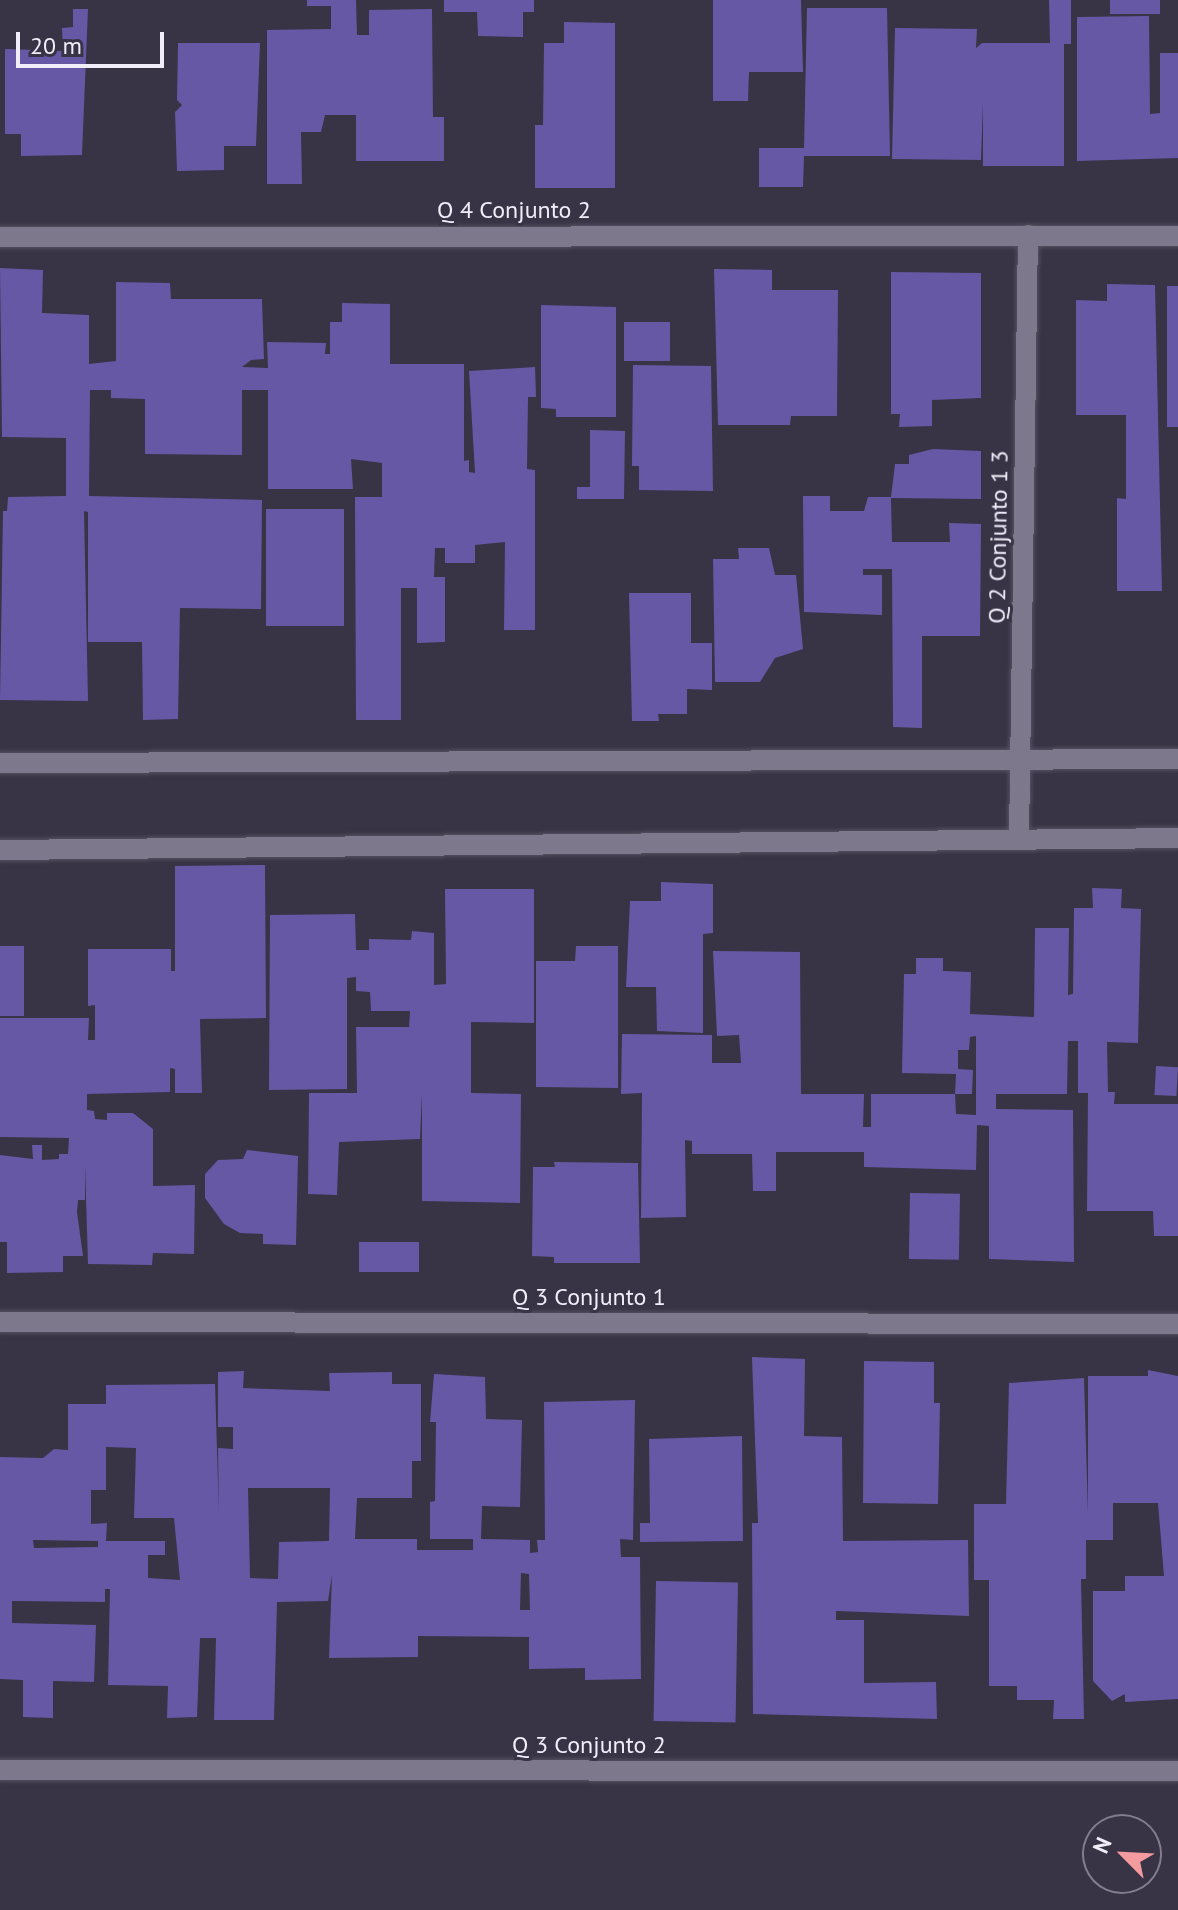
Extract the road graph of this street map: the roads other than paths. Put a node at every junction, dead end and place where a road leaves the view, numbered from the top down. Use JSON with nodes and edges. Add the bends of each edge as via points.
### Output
{"nodes":[{"id":1,"x":1028,"y":235,"type":"junction"},
{"id":2,"x":1178,"y":236,"type":"edge"},
{"id":3,"x":0,"y":237,"type":"edge"},
{"id":4,"x":1021,"y":759,"type":"junction"},
{"id":5,"x":1178,"y":759,"type":"edge"},
{"id":6,"x":0,"y":763,"type":"edge"},
{"id":7,"x":1178,"y":838,"type":"edge"},
{"id":8,"x":1019,"y":839,"type":"junction"},
{"id":9,"x":0,"y":850,"type":"edge"},
{"id":10,"x":0,"y":1322,"type":"edge"},
{"id":11,"x":1178,"y":1324,"type":"edge"},
{"id":12,"x":0,"y":1770,"type":"edge"},
{"id":13,"x":1178,"y":1771,"type":"edge"}],
"edges":[{"from":1,"to":2,"type":"street","name":"Q 4 Conjunto 2"},
{"from":1,"to":3,"type":"street","name":"Q 4 Conjunto 2"},
{"from":1,"to":4,"type":"street","name":"Q 2 Conjunto 1 3"},
{"from":4,"to":5,"type":"street"},
{"from":4,"to":6,"type":"street"},
{"from":4,"to":8,"type":"street","name":"Q 2 Conjunto 1 3"},
{"from":7,"to":8,"type":"street"},
{"from":8,"to":9,"type":"street"},
{"from":10,"to":11,"type":"street","name":"Q 3 Conjunto 1"},
{"from":12,"to":13,"type":"street","name":"Q 3 Conjunto 2"}]}
